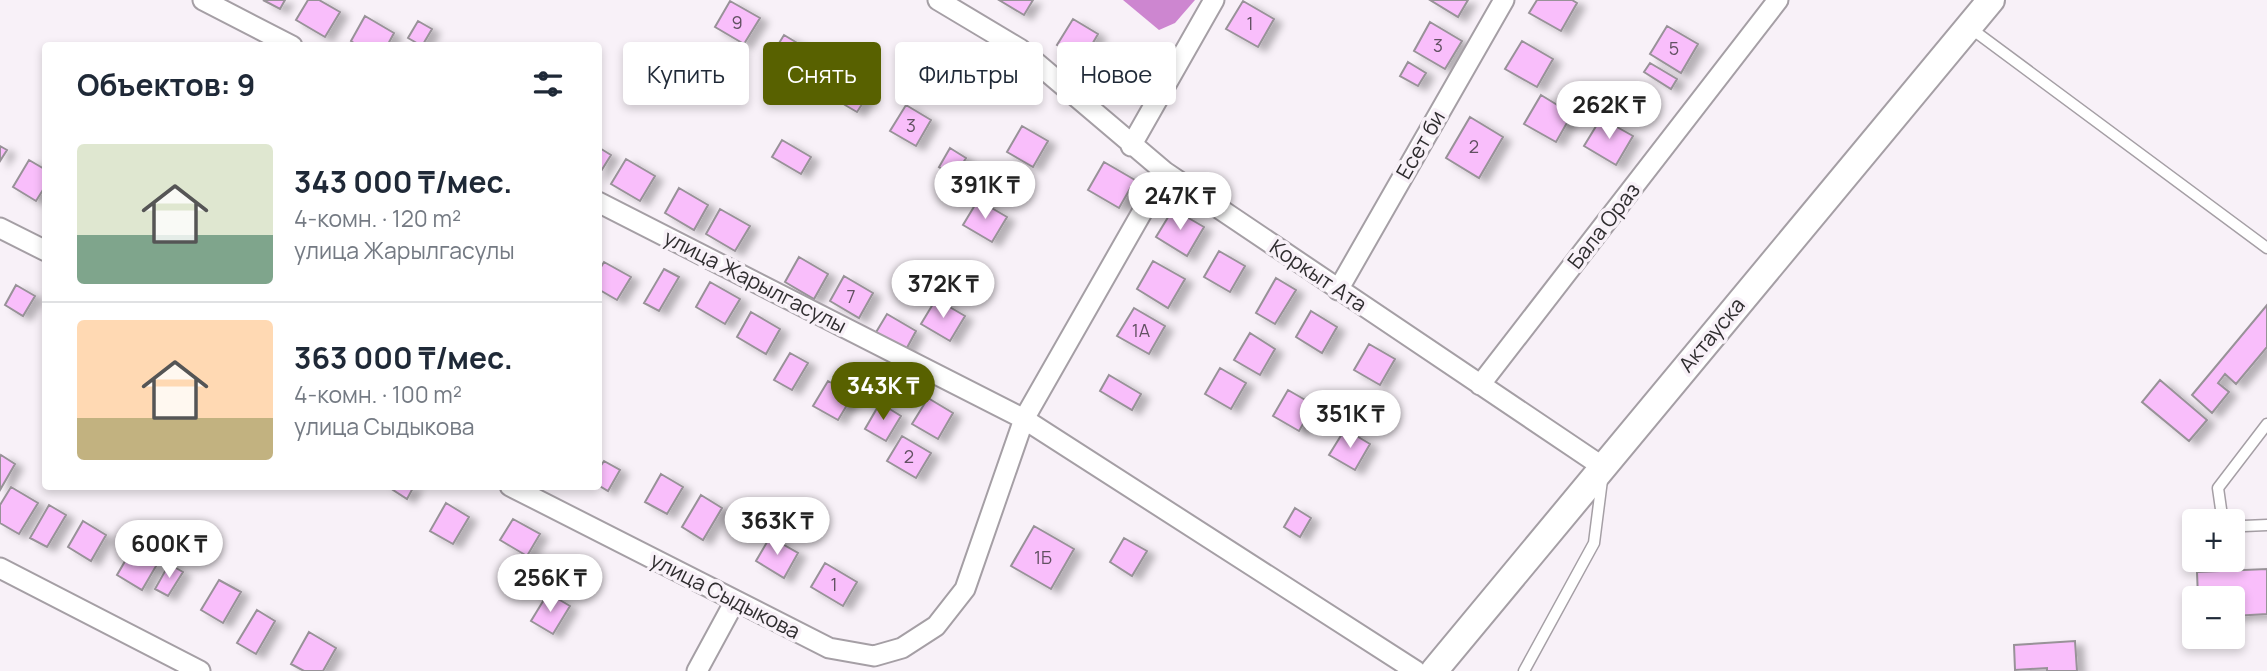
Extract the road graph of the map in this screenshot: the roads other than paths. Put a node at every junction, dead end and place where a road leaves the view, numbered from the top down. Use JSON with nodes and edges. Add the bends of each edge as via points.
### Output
{"nodes":[{"id":1,"x":203,"y":0,"type":"edge"},
{"id":2,"x":938,"y":0,"type":"edge"},
{"id":3,"x":1214,"y":0,"type":"edge"},
{"id":4,"x":1504,"y":0,"type":"edge"},
{"id":5,"x":1778,"y":0,"type":"edge"},
{"id":6,"x":1991,"y":0,"type":"edge"},
{"id":7,"x":1968,"y":27,"type":"junction"},
{"id":8,"x":284,"y":42,"type":"edge"},
{"id":9,"x":1131,"y":146,"type":"junction"},
{"id":10,"x":1165,"y":172,"type":"junction"},
{"id":11,"x":602,"y":204,"type":"edge"},
{"id":12,"x":0,"y":228,"type":"edge"},
{"id":13,"x":2267,"y":248,"type":"edge"},
{"id":14,"x":42,"y":249,"type":"edge"},
{"id":15,"x":1338,"y":290,"type":"junction"},
{"id":16,"x":1480,"y":385,"type":"junction"},
{"id":17,"x":1024,"y":419,"type":"junction"},
{"id":18,"x":2267,"y":424,"type":"edge"},
{"id":19,"x":1603,"y":467,"type":"junction"},
{"id":20,"x":518,"y":490,"type":"edge"},
{"id":21,"x":2267,"y":525,"type":"edge"},
{"id":22,"x":0,"y":568,"type":"edge"},
{"id":23,"x":735,"y":601,"type":"junction"},
{"id":24,"x":194,"y":670,"type":"edge"},
{"id":25,"x":697,"y":671,"type":"edge"},
{"id":26,"x":1416,"y":671,"type":"edge"},
{"id":27,"x":1434,"y":671,"type":"edge"},
{"id":28,"x":1524,"y":671,"type":"edge"}],
"edges":[{"from":1,"to":8,"type":"street"},
{"from":2,"to":9,"type":"street","name":"Коркыт Ата","via":[[1020,49]]},
{"from":3,"to":9,"type":"street"},
{"from":4,"to":15,"type":"street","name":"Есет би"},
{"from":5,"to":16,"type":"street","name":"Бала Ораз"},
{"from":6,"to":7,"type":"main road","name":"Актауска"},
{"from":7,"to":13,"type":"lane"},
{"from":7,"to":19,"type":"main road","name":"Актауска"},
{"from":9,"to":10,"type":"street","name":"Коркыт Ата"},
{"from":10,"to":15,"type":"street","name":"Коркыт Ата"},
{"from":10,"to":17,"type":"street","name":"улица Сыдыкова"},
{"from":11,"to":17,"type":"street","name":"улица Жарылгасулы"},
{"from":12,"to":14,"type":"street"},
{"from":15,"to":16,"type":"street","name":"Коркыт Ата"},
{"from":16,"to":19,"type":"street","name":"Коркыт Ата"},
{"from":17,"to":23,"type":"street","name":"улица Сыдыкова","via":[[965,589],[936,626],[902,648],[874,656],[829,649]]},
{"from":17,"to":26,"type":"street","name":"улица Жарылгасулы"},
{"from":18,"to":21,"type":"lane","via":[[2218,488],[2222,516],[2244,526]]},
{"from":19,"to":27,"type":"main road","name":"Актауска"},
{"from":19,"to":28,"type":"lane","via":[[1594,543]]},
{"from":20,"to":23,"type":"street","name":"улица Сыдыкова"},
{"from":22,"to":24,"type":"street"},
{"from":23,"to":25,"type":"street"}]}
